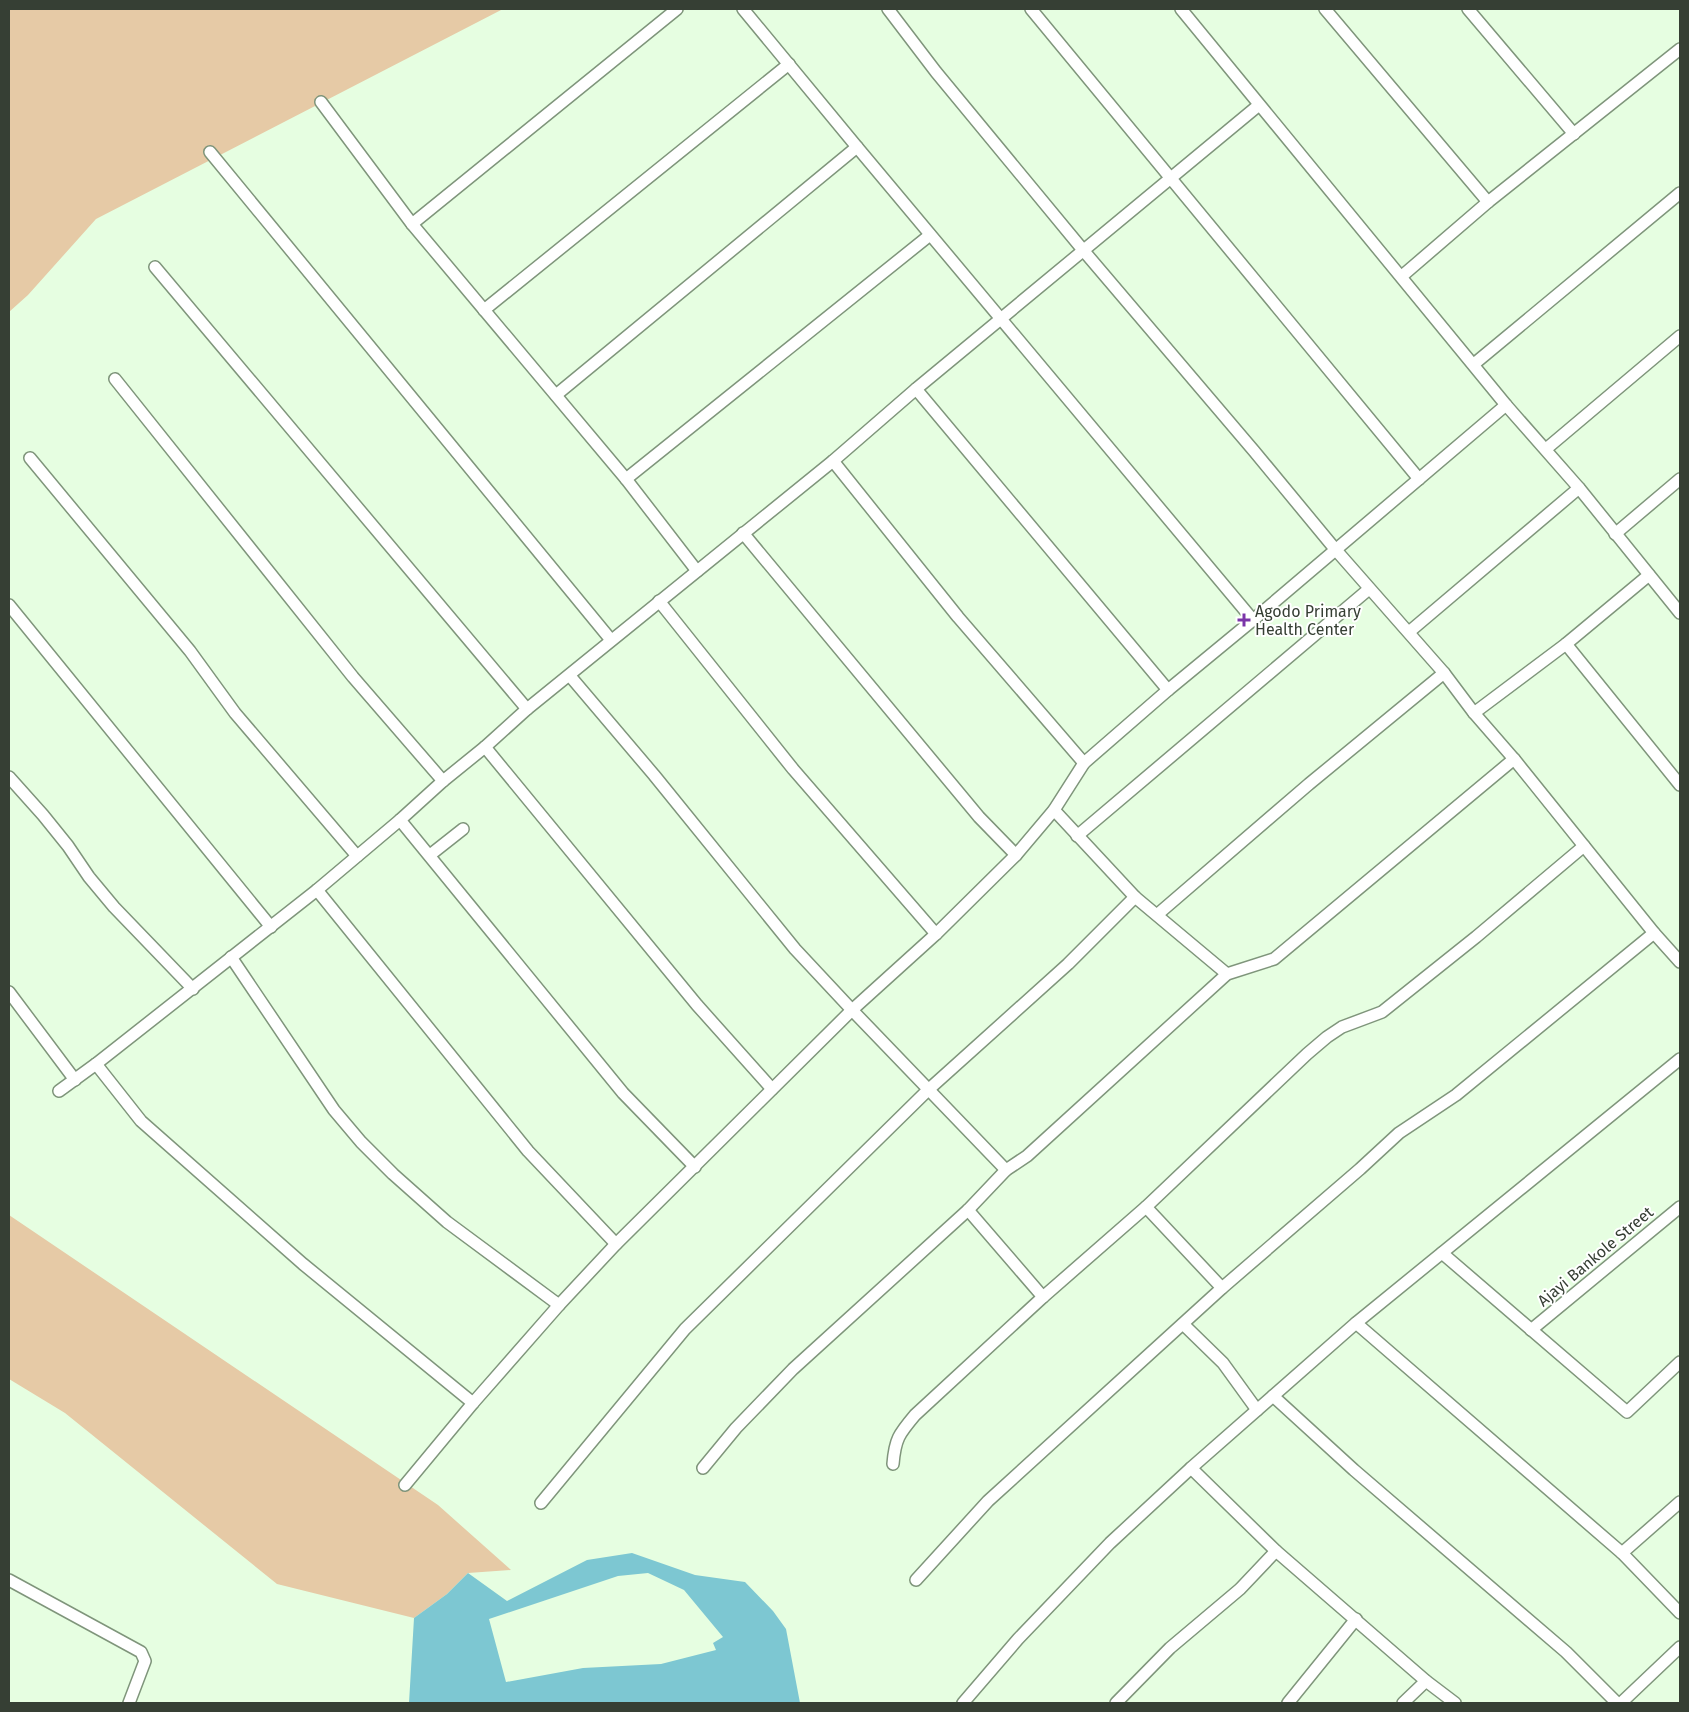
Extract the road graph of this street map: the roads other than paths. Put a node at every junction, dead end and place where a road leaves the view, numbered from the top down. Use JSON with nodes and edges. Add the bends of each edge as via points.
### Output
{"nodes":[{"id":1,"x":676,"y":9,"type":"edge"},
{"id":2,"x":743,"y":9,"type":"edge"},
{"id":3,"x":888,"y":9,"type":"edge"},
{"id":4,"x":1031,"y":9,"type":"edge"},
{"id":5,"x":1181,"y":9,"type":"edge"},
{"id":6,"x":1325,"y":9,"type":"edge"},
{"id":7,"x":1468,"y":9,"type":"edge"},
{"id":8,"x":1680,"y":49,"type":"edge"},
{"id":9,"x":789,"y":64,"type":"junction"},
{"id":10,"x":321,"y":102,"type":"dead end"},
{"id":11,"x":1259,"y":105,"type":"junction"},
{"id":12,"x":1574,"y":134,"type":"junction"},
{"id":13,"x":857,"y":147,"type":"junction"},
{"id":14,"x":210,"y":152,"type":"dead end"},
{"id":15,"x":1170,"y":179,"type":"junction"},
{"id":16,"x":1680,"y":193,"type":"edge"},
{"id":17,"x":1488,"y":202,"type":"junction"},
{"id":18,"x":412,"y":224,"type":"junction"},
{"id":19,"x":930,"y":235,"type":"junction"},
{"id":20,"x":1083,"y":250,"type":"junction"},
{"id":21,"x":155,"y":267,"type":"dead end"},
{"id":22,"x":1402,"y":276,"type":"junction"},
{"id":23,"x":484,"y":310,"type":"junction"},
{"id":24,"x":1001,"y":320,"type":"junction"},
{"id":25,"x":1680,"y":336,"type":"edge"},
{"id":26,"x":1474,"y":364,"type":"junction"},
{"id":27,"x":115,"y":379,"type":"dead end"},
{"id":28,"x":916,"y":389,"type":"junction"},
{"id":29,"x":556,"y":396,"type":"junction"},
{"id":30,"x":1506,"y":405,"type":"junction"},
{"id":31,"x":1546,"y":449,"type":"junction"},
{"id":32,"x":30,"y":458,"type":"dead end"},
{"id":33,"x":833,"y":461,"type":"junction"},
{"id":34,"x":626,"y":479,"type":"junction"},
{"id":35,"x":1419,"y":479,"type":"junction"},
{"id":36,"x":1680,"y":479,"type":"edge"},
{"id":37,"x":1579,"y":488,"type":"junction"},
{"id":38,"x":743,"y":533,"type":"junction"},
{"id":39,"x":1616,"y":534,"type":"junction"},
{"id":40,"x":1334,"y":549,"type":"junction"},
{"id":41,"x":697,"y":570,"type":"junction"},
{"id":42,"x":1649,"y":575,"type":"junction"},
{"id":43,"x":1369,"y":589,"type":"junction"},
{"id":44,"x":659,"y":601,"type":"junction"},
{"id":45,"x":9,"y":605,"type":"edge"},
{"id":46,"x":1680,"y":613,"type":"edge"},
{"id":47,"x":1253,"y":620,"type":"junction"},
{"id":48,"x":1409,"y":632,"type":"junction"},
{"id":49,"x":611,"y":640,"type":"junction"},
{"id":50,"x":1566,"y":644,"type":"junction"},
{"id":51,"x":1444,"y":673,"type":"junction"},
{"id":52,"x":570,"y":676,"type":"junction"},
{"id":53,"x":1168,"y":690,"type":"junction"},
{"id":54,"x":527,"y":709,"type":"junction"},
{"id":55,"x":1474,"y":712,"type":"junction"},
{"id":56,"x":485,"y":747,"type":"junction"},
{"id":57,"x":1514,"y":759,"type":"junction"},
{"id":58,"x":1084,"y":763,"type":"junction"},
{"id":59,"x":9,"y":778,"type":"edge"},
{"id":60,"x":442,"y":781,"type":"junction"},
{"id":61,"x":1680,"y":785,"type":"edge"},
{"id":62,"x":1054,"y":810,"type":"junction"},
{"id":63,"x":400,"y":820,"type":"junction"},
{"id":64,"x":463,"y":829,"type":"dead end"},
{"id":65,"x":1077,"y":836,"type":"junction"},
{"id":66,"x":1584,"y":846,"type":"junction"},
{"id":67,"x":430,"y":855,"type":"junction"},
{"id":68,"x":1016,"y":855,"type":"junction"},
{"id":69,"x":357,"y":856,"type":"junction"},
{"id":70,"x":317,"y":890,"type":"junction"},
{"id":71,"x":1135,"y":896,"type":"junction"},
{"id":72,"x":1158,"y":914,"type":"junction"},
{"id":73,"x":271,"y":927,"type":"junction"},
{"id":74,"x":1654,"y":933,"type":"junction"},
{"id":75,"x":936,"y":934,"type":"junction"},
{"id":76,"x":231,"y":957,"type":"junction"},
{"id":77,"x":1680,"y":962,"type":"edge"},
{"id":78,"x":1228,"y":974,"type":"junction"},
{"id":79,"x":193,"y":988,"type":"junction"},
{"id":80,"x":9,"y":992,"type":"edge"},
{"id":81,"x":852,"y":1010,"type":"junction"},
{"id":82,"x":1680,"y":1059,"type":"edge"},
{"id":83,"x":96,"y":1064,"type":"junction"},
{"id":84,"x":75,"y":1080,"type":"junction"},
{"id":85,"x":772,"y":1089,"type":"junction"},
{"id":86,"x":928,"y":1090,"type":"junction"},
{"id":87,"x":59,"y":1091,"type":"dead end"},
{"id":88,"x":695,"y":1167,"type":"junction"},
{"id":89,"x":1006,"y":1170,"type":"junction"},
{"id":90,"x":1146,"y":1207,"type":"junction"},
{"id":91,"x":1680,"y":1207,"type":"edge"},
{"id":92,"x":968,"y":1210,"type":"junction"},
{"id":93,"x":616,"y":1244,"type":"junction"},
{"id":94,"x":1442,"y":1254,"type":"junction"},
{"id":95,"x":1222,"y":1288,"type":"junction"},
{"id":96,"x":1043,"y":1297,"type":"junction"},
{"id":97,"x":559,"y":1305,"type":"junction"},
{"id":98,"x":1356,"y":1323,"type":"junction"},
{"id":99,"x":1183,"y":1324,"type":"junction"},
{"id":100,"x":1531,"y":1330,"type":"junction"},
{"id":101,"x":1680,"y":1362,"type":"edge"},
{"id":102,"x":1273,"y":1396,"type":"junction"},
{"id":103,"x":473,"y":1403,"type":"junction"},
{"id":104,"x":1257,"y":1410,"type":"junction"},
{"id":105,"x":892,"y":1464,"type":"dead end"},
{"id":106,"x":703,"y":1468,"type":"dead end"},
{"id":107,"x":1191,"y":1468,"type":"junction"},
{"id":108,"x":405,"y":1485,"type":"dead end"},
{"id":109,"x":1680,"y":1502,"type":"edge"},
{"id":110,"x":541,"y":1503,"type":"dead end"},
{"id":111,"x":1276,"y":1551,"type":"junction"},
{"id":112,"x":1622,"y":1553,"type":"junction"},
{"id":113,"x":9,"y":1580,"type":"edge"},
{"id":114,"x":916,"y":1580,"type":"dead end"},
{"id":115,"x":1680,"y":1612,"type":"edge"},
{"id":116,"x":1356,"y":1619,"type":"junction"},
{"id":117,"x":1680,"y":1647,"type":"edge"},
{"id":118,"x":1426,"y":1681,"type":"junction"},
{"id":119,"x":129,"y":1703,"type":"edge"},
{"id":120,"x":963,"y":1703,"type":"edge"},
{"id":121,"x":1116,"y":1703,"type":"edge"},
{"id":122,"x":1288,"y":1703,"type":"edge"},
{"id":123,"x":1403,"y":1703,"type":"edge"},
{"id":124,"x":1454,"y":1703,"type":"edge"},
{"id":125,"x":1619,"y":1703,"type":"edge"}],
"edges":[{"from":1,"to":18,"type":"street"},
{"from":2,"to":9,"type":"street"},
{"from":3,"to":20,"type":"street"},
{"from":4,"to":15,"type":"street"},
{"from":5,"to":11,"type":"street"},
{"from":6,"to":17,"type":"street"},
{"from":7,"to":12,"type":"street"},
{"from":8,"to":12,"type":"street"},
{"from":9,"to":13,"type":"street"},
{"from":9,"to":23,"type":"street"},
{"from":10,"to":18,"type":"street"},
{"from":11,"to":15,"type":"street"},
{"from":11,"to":22,"type":"street"},
{"from":12,"to":17,"type":"street"},
{"from":13,"to":19,"type":"street"},
{"from":13,"to":29,"type":"street"},
{"from":14,"to":49,"type":"street"},
{"from":15,"to":20,"type":"street"},
{"from":15,"to":35,"type":"street"},
{"from":16,"to":26,"type":"street"},
{"from":17,"to":22,"type":"street"},
{"from":18,"to":23,"type":"street"},
{"from":19,"to":24,"type":"street"},
{"from":19,"to":34,"type":"street"},
{"from":20,"to":24,"type":"street"},
{"from":20,"to":40,"type":"street"},
{"from":21,"to":54,"type":"street"},
{"from":22,"to":26,"type":"street"},
{"from":23,"to":29,"type":"street"},
{"from":24,"to":28,"type":"street"},
{"from":24,"to":47,"type":"street"},
{"from":25,"to":31,"type":"street"},
{"from":26,"to":30,"type":"street"},
{"from":27,"to":60,"type":"street","via":[[353,677]]},
{"from":28,"to":33,"type":"street"},
{"from":28,"to":53,"type":"street"},
{"from":29,"to":34,"type":"street"},
{"from":30,"to":31,"type":"street"},
{"from":30,"to":35,"type":"street"},
{"from":31,"to":37,"type":"street"},
{"from":32,"to":69,"type":"street","via":[[190,651],[235,713]]},
{"from":33,"to":38,"type":"street"},
{"from":33,"to":58,"type":"street","via":[[958,617]]},
{"from":34,"to":41,"type":"street"},
{"from":35,"to":40,"type":"street"},
{"from":36,"to":39,"type":"street"},
{"from":37,"to":39,"type":"street"},
{"from":37,"to":48,"type":"street"},
{"from":38,"to":41,"type":"street"},
{"from":38,"to":68,"type":"street","via":[[979,817]]},
{"from":39,"to":42,"type":"street"},
{"from":40,"to":43,"type":"street"},
{"from":40,"to":47,"type":"street"},
{"from":41,"to":44,"type":"street"},
{"from":42,"to":46,"type":"street"},
{"from":42,"to":50,"type":"street"},
{"from":43,"to":48,"type":"street"},
{"from":43,"to":65,"type":"street"},
{"from":44,"to":49,"type":"street"},
{"from":44,"to":75,"type":"street","via":[[793,769]]},
{"from":45,"to":73,"type":"street"},
{"from":47,"to":53,"type":"street"},
{"from":48,"to":51,"type":"street"},
{"from":49,"to":52,"type":"street"},
{"from":50,"to":55,"type":"street"},
{"from":50,"to":61,"type":"street"},
{"from":51,"to":55,"type":"street"},
{"from":51,"to":72,"type":"street"},
{"from":52,"to":54,"type":"street"},
{"from":52,"to":81,"type":"street","via":[[795,949]]},
{"from":53,"to":58,"type":"street"},
{"from":54,"to":56,"type":"street"},
{"from":55,"to":57,"type":"street"},
{"from":56,"to":60,"type":"street"},
{"from":56,"to":85,"type":"street","via":[[697,1005]]},
{"from":57,"to":66,"type":"street"},
{"from":57,"to":78,"type":"street","via":[[1274,959]]},
{"from":58,"to":62,"type":"street"},
{"from":59,"to":79,"type":"street","via":[[43,815],[114,907]]},
{"from":60,"to":63,"type":"street"},
{"from":62,"to":65,"type":"street"},
{"from":62,"to":68,"type":"street"},
{"from":63,"to":67,"type":"street"},
{"from":63,"to":69,"type":"street"},
{"from":64,"to":67,"type":"street"},
{"from":65,"to":71,"type":"street"},
{"from":66,"to":74,"type":"street"},
{"from":66,"to":90,"type":"street","via":[[1382,1012],[1342,1027],[1326,1037]]},
{"from":67,"to":88,"type":"street","via":[[623,1093]]},
{"from":68,"to":75,"type":"street"},
{"from":69,"to":70,"type":"street"},
{"from":70,"to":73,"type":"street"},
{"from":70,"to":93,"type":"street","via":[[528,1151]]},
{"from":71,"to":72,"type":"street"},
{"from":71,"to":86,"type":"street","via":[[1068,964]]},
{"from":72,"to":78,"type":"street"},
{"from":73,"to":76,"type":"street"},
{"from":74,"to":77,"type":"street"},
{"from":74,"to":95,"type":"street","via":[[1456,1095],[1398,1133]]},
{"from":75,"to":81,"type":"street"},
{"from":76,"to":79,"type":"street"},
{"from":76,"to":97,"type":"street","via":[[334,1110],[361,1142],[447,1222]]},
{"from":78,"to":89,"type":"street","via":[[1027,1156]]},
{"from":79,"to":83,"type":"street"},
{"from":80,"to":84,"type":"street"},
{"from":81,"to":85,"type":"street"},
{"from":81,"to":86,"type":"street"},
{"from":82,"to":94,"type":"street"},
{"from":83,"to":84,"type":"street"},
{"from":83,"to":103,"type":"street","via":[[141,1121],[303,1264]]},
{"from":84,"to":87,"type":"street"},
{"from":85,"to":88,"type":"street"},
{"from":86,"to":89,"type":"street"},
{"from":86,"to":110,"type":"street","via":[[685,1329]]},
{"from":88,"to":93,"type":"street"},
{"from":89,"to":92,"type":"street"},
{"from":90,"to":95,"type":"street"},
{"from":90,"to":96,"type":"street"},
{"from":91,"to":100,"type":"street","name":"Ajayi Bankole Street"},
{"from":92,"to":96,"type":"street"},
{"from":92,"to":106,"type":"street","via":[[793,1369]]},
{"from":93,"to":97,"type":"street"},
{"from":94,"to":98,"type":"street"},
{"from":94,"to":100,"type":"street"},
{"from":95,"to":99,"type":"street"},
{"from":96,"to":105,"type":"street","via":[[915,1415],[895,1444]]},
{"from":97,"to":103,"type":"street"},
{"from":98,"to":102,"type":"street"},
{"from":98,"to":112,"type":"street"},
{"from":99,"to":104,"type":"street","via":[[1222,1363]]},
{"from":99,"to":114,"type":"street","via":[[988,1501]]},
{"from":100,"to":101,"type":"street","via":[[1628,1412]]},
{"from":102,"to":104,"type":"street"},
{"from":102,"to":125,"type":"street","via":[[1566,1652]]},
{"from":103,"to":108,"type":"street"},
{"from":104,"to":107,"type":"street"},
{"from":107,"to":111,"type":"street"},
{"from":107,"to":120,"type":"street","via":[[1110,1543],[1018,1639]]},
{"from":109,"to":112,"type":"street"},
{"from":111,"to":116,"type":"street"},
{"from":111,"to":121,"type":"street","via":[[1240,1589],[1170,1648]]},
{"from":112,"to":115,"type":"street"},
{"from":113,"to":119,"type":"street","via":[[141,1652],[145,1661]]},
{"from":116,"to":118,"type":"street"},
{"from":116,"to":122,"type":"street"},
{"from":117,"to":125,"type":"street"},
{"from":118,"to":123,"type":"street"},
{"from":118,"to":124,"type":"street"}]}
